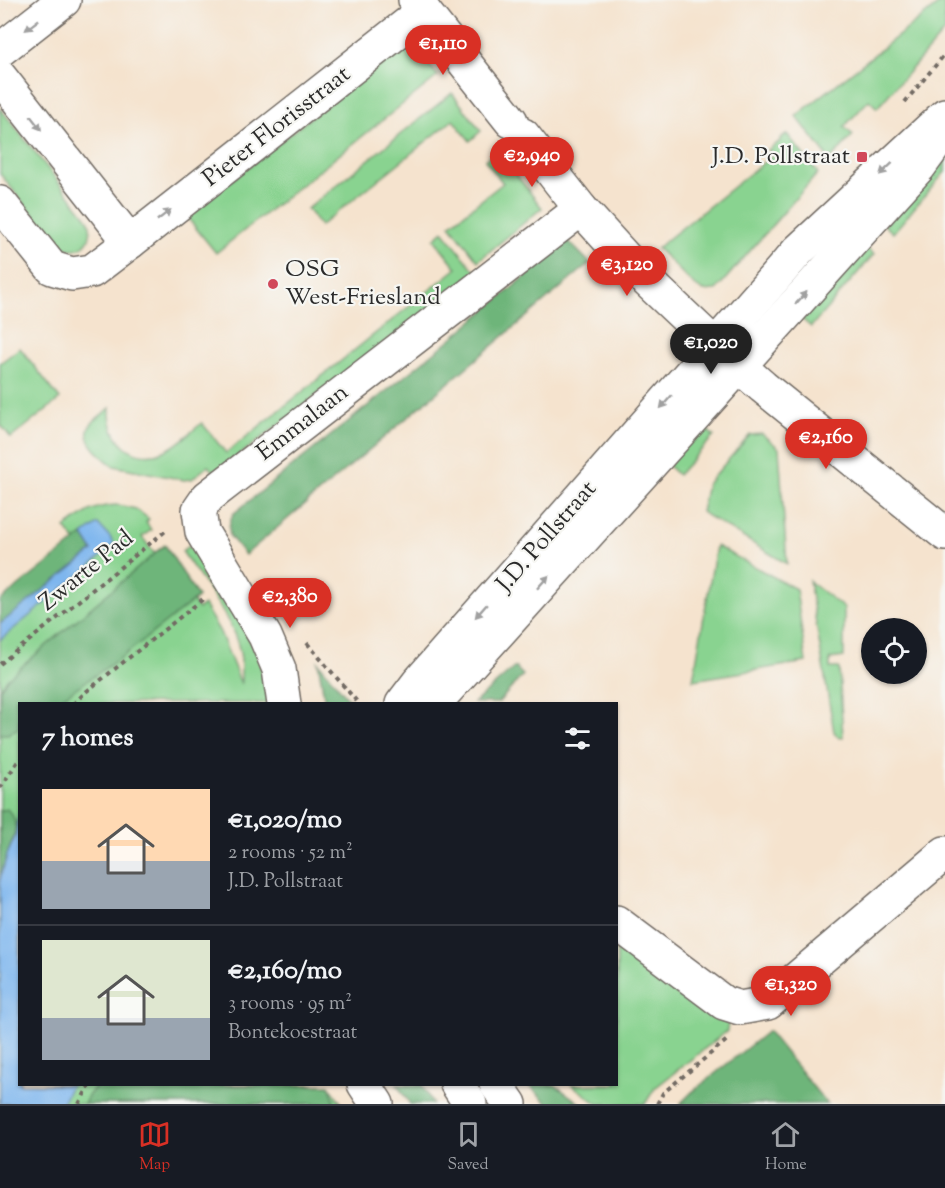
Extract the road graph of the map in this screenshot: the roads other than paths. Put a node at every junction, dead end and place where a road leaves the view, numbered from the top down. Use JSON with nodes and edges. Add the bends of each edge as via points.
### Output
{"nodes":[{"id":1,"x":64,"y":0,"type":"edge"},
{"id":2,"x":420,"y":6,"type":"edge"},
{"id":3,"x":0,"y":50,"type":"edge"},
{"id":4,"x":0,"y":77,"type":"edge"},
{"id":5,"x":945,"y":115,"type":"edge"},
{"id":6,"x":945,"y":131,"type":"edge"},
{"id":7,"x":0,"y":203,"type":"edge"},
{"id":8,"x":581,"y":209,"type":"junction"},
{"id":9,"x":130,"y":242,"type":"junction"},
{"id":10,"x":727,"y":356,"type":"junction"},
{"id":11,"x":945,"y":534,"type":"edge"},
{"id":12,"x":284,"y":702,"type":"edge"},
{"id":13,"x":403,"y":702,"type":"edge"},
{"id":14,"x":436,"y":702,"type":"edge"},
{"id":15,"x":945,"y":853,"type":"edge"},
{"id":16,"x":618,"y":924,"type":"edge"},
{"id":17,"x":365,"y":1086,"type":"edge"},
{"id":18,"x":458,"y":1086,"type":"edge"},
{"id":19,"x":497,"y":1086,"type":"edge"},
{"id":20,"x":377,"y":1104,"type":"edge"},
{"id":21,"x":470,"y":1104,"type":"edge"},
{"id":22,"x":510,"y":1104,"type":"edge"}],
"edges":[{"from":1,"to":3,"type":"street","one_way":true},
{"from":2,"to":8,"type":"street"},
{"from":9,"to":2,"type":"street","name":"Pieter Florisstraat","one_way":true},
{"from":4,"to":9,"type":"street","one_way":true},
{"from":5,"to":10,"type":"street","name":"J.D. Pollstraat","one_way":true,"via":[[799,250]]},
{"from":10,"to":6,"type":"street","name":"J.D. Pollstraat","one_way":true,"via":[[919,167]]},
{"from":7,"to":9,"type":"street","name":"Pieter Florisstraat","via":[[52,268],[72,274],[92,271]]},
{"from":8,"to":10,"type":"street","via":[[641,275]]},
{"from":8,"to":12,"type":"street","name":"Emmalaan","via":[[208,497],[199,510],[202,532],[265,636],[279,669]]},
{"from":10,"to":11,"type":"street"},
{"from":10,"to":13,"type":"street","name":"J.D. Pollstraat","one_way":true,"via":[[418,682]]},
{"from":14,"to":10,"type":"street","name":"J.D. Pollstraat","one_way":true},
{"from":15,"to":16,"type":"street","via":[[768,1003],[740,1008],[724,1003]]},
{"from":17,"to":20,"type":"street"},
{"from":18,"to":21,"type":"street"},
{"from":19,"to":22,"type":"street"}]}
